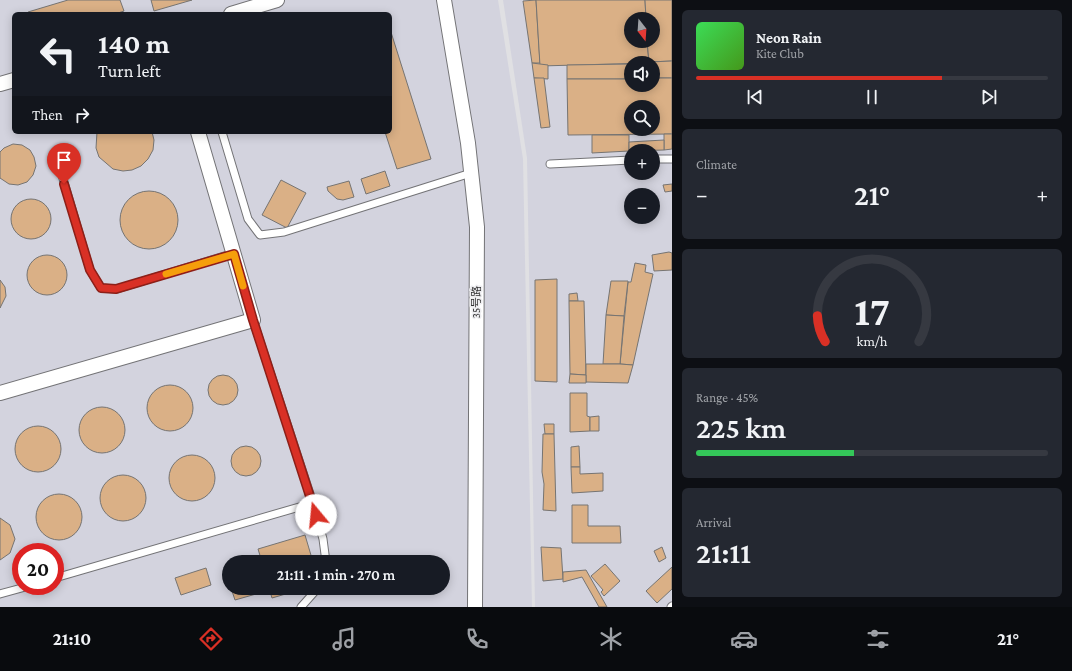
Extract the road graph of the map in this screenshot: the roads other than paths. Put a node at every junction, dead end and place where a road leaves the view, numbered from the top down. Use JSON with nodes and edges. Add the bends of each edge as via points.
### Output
{"nodes":[{"id":1,"x":277,"y":0,"type":"edge"},
{"id":2,"x":444,"y":0,"type":"edge"},
{"id":3,"x":238,"y":12,"type":"edge"},
{"id":4,"x":12,"y":81,"type":"edge"},
{"id":5,"x":0,"y":84,"type":"edge"},
{"id":6,"x":199,"y":134,"type":"edge"},
{"id":7,"x":223,"y":134,"type":"edge"},
{"id":8,"x":56,"y":155,"type":"dead end"},
{"id":9,"x":672,"y":158,"type":"edge"},
{"id":10,"x":660,"y":159,"type":"edge"},
{"id":11,"x":624,"y":160,"type":"edge"},
{"id":12,"x":550,"y":164,"type":"dead end"},
{"id":13,"x":471,"y":173,"type":"junction"},
{"id":14,"x":234,"y":254,"type":"junction"},
{"id":15,"x":253,"y":320,"type":"junction"},
{"id":16,"x":0,"y":393,"type":"edge"},
{"id":17,"x":313,"y":503,"type":"junction"},
{"id":18,"x":325,"y":555,"type":"edge"},
{"id":19,"x":64,"y":575,"type":"edge"},
{"id":20,"x":12,"y":591,"type":"edge"},
{"id":21,"x":0,"y":594,"type":"edge"},
{"id":22,"x":312,"y":595,"type":"edge"},
{"id":23,"x":301,"y":607,"type":"edge"},
{"id":24,"x":475,"y":607,"type":"edge"}],
"edges":[{"from":1,"to":3,"type":"street"},
{"from":2,"to":13,"type":"street","name":"35号路"},
{"from":4,"to":5,"type":"street"},
{"from":6,"to":14,"type":"street"},
{"from":7,"to":13,"type":"lane","via":[[248,218],[260,236],[284,232]]},
{"from":8,"to":14,"type":"lane","via":[[90,270],[101,288],[116,289]]},
{"from":9,"to":10,"type":"lane"},
{"from":11,"to":12,"type":"lane"},
{"from":13,"to":24,"type":"street","name":"35号路","via":[[477,227]]},
{"from":14,"to":15,"type":"street"},
{"from":15,"to":16,"type":"street"},
{"from":15,"to":17,"type":"lane"},
{"from":17,"to":18,"type":"lane"},
{"from":17,"to":19,"type":"lane"},
{"from":20,"to":21,"type":"lane"},
{"from":22,"to":23,"type":"lane"}]}
